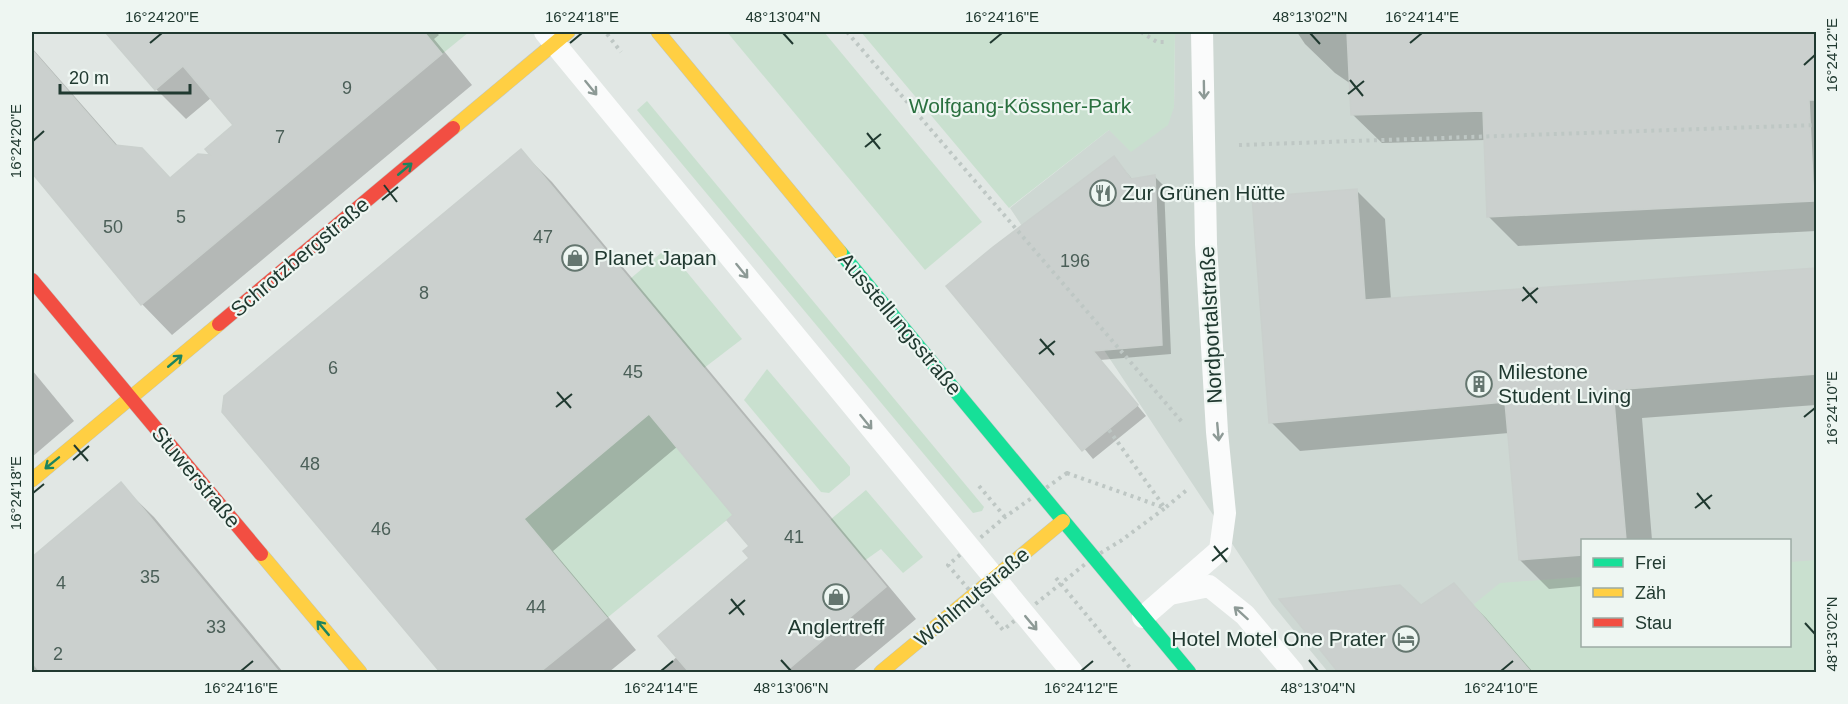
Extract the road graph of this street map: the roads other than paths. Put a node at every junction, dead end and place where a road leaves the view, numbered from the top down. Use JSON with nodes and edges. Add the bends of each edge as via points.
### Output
{"nodes":[{"id":1,"x":658,"y":32,"type":"edge"},
{"id":2,"x":1202,"y":32,"type":"edge"},
{"id":3,"x":555,"y":35,"type":"edge"},
{"id":4,"x":32,"y":280,"type":"edge"},
{"id":5,"x":130,"y":399,"type":"junction"},
{"id":6,"x":32,"y":480,"type":"edge"},
{"id":7,"x":1064,"y":521,"type":"junction"},
{"id":8,"x":994,"y":579,"type":"junction"},
{"id":9,"x":1168,"y":594,"type":"junction"},
{"id":10,"x":1143,"y":617,"type":"junction"},
{"id":11,"x":360,"y":672,"type":"edge"},
{"id":12,"x":881,"y":672,"type":"edge"},
{"id":13,"x":1072,"y":672,"type":"edge"},
{"id":14,"x":1189,"y":672,"type":"edge"},
{"id":15,"x":1293,"y":672,"type":"edge"}],
"edges":[{"from":1,"to":7,"type":"street","name":"Ausstellungsstraße"},
{"from":2,"to":9,"type":"lane","name":"Nordportalstraße","one_way":true,"via":[[1206,244],[1225,513],[1220,550]]},
{"from":5,"to":3,"type":"street","name":"Schrotzbergstraße","one_way":true},
{"from":3,"to":8,"type":"lane","one_way":true},
{"from":4,"to":5,"type":"street","name":"Stuwerstraße"},
{"from":5,"to":6,"type":"street","name":"Schrotzbergstraße","one_way":true},
{"from":11,"to":5,"type":"street","name":"Stuwerstraße","one_way":true},
{"from":7,"to":8,"type":"street","name":"Wohlmutstraße"},
{"from":7,"to":10,"type":"street","name":"Ausstellungsstraße"},
{"from":8,"to":12,"type":"street","name":"Wohlmutstraße"},
{"from":8,"to":13,"type":"lane","one_way":true},
{"from":9,"to":10,"type":"lane"},
{"from":15,"to":9,"type":"lane","one_way":true,"via":[[1245,615],[1209,586]]},
{"from":10,"to":14,"type":"street","name":"Ausstellungsstraße"}]}
